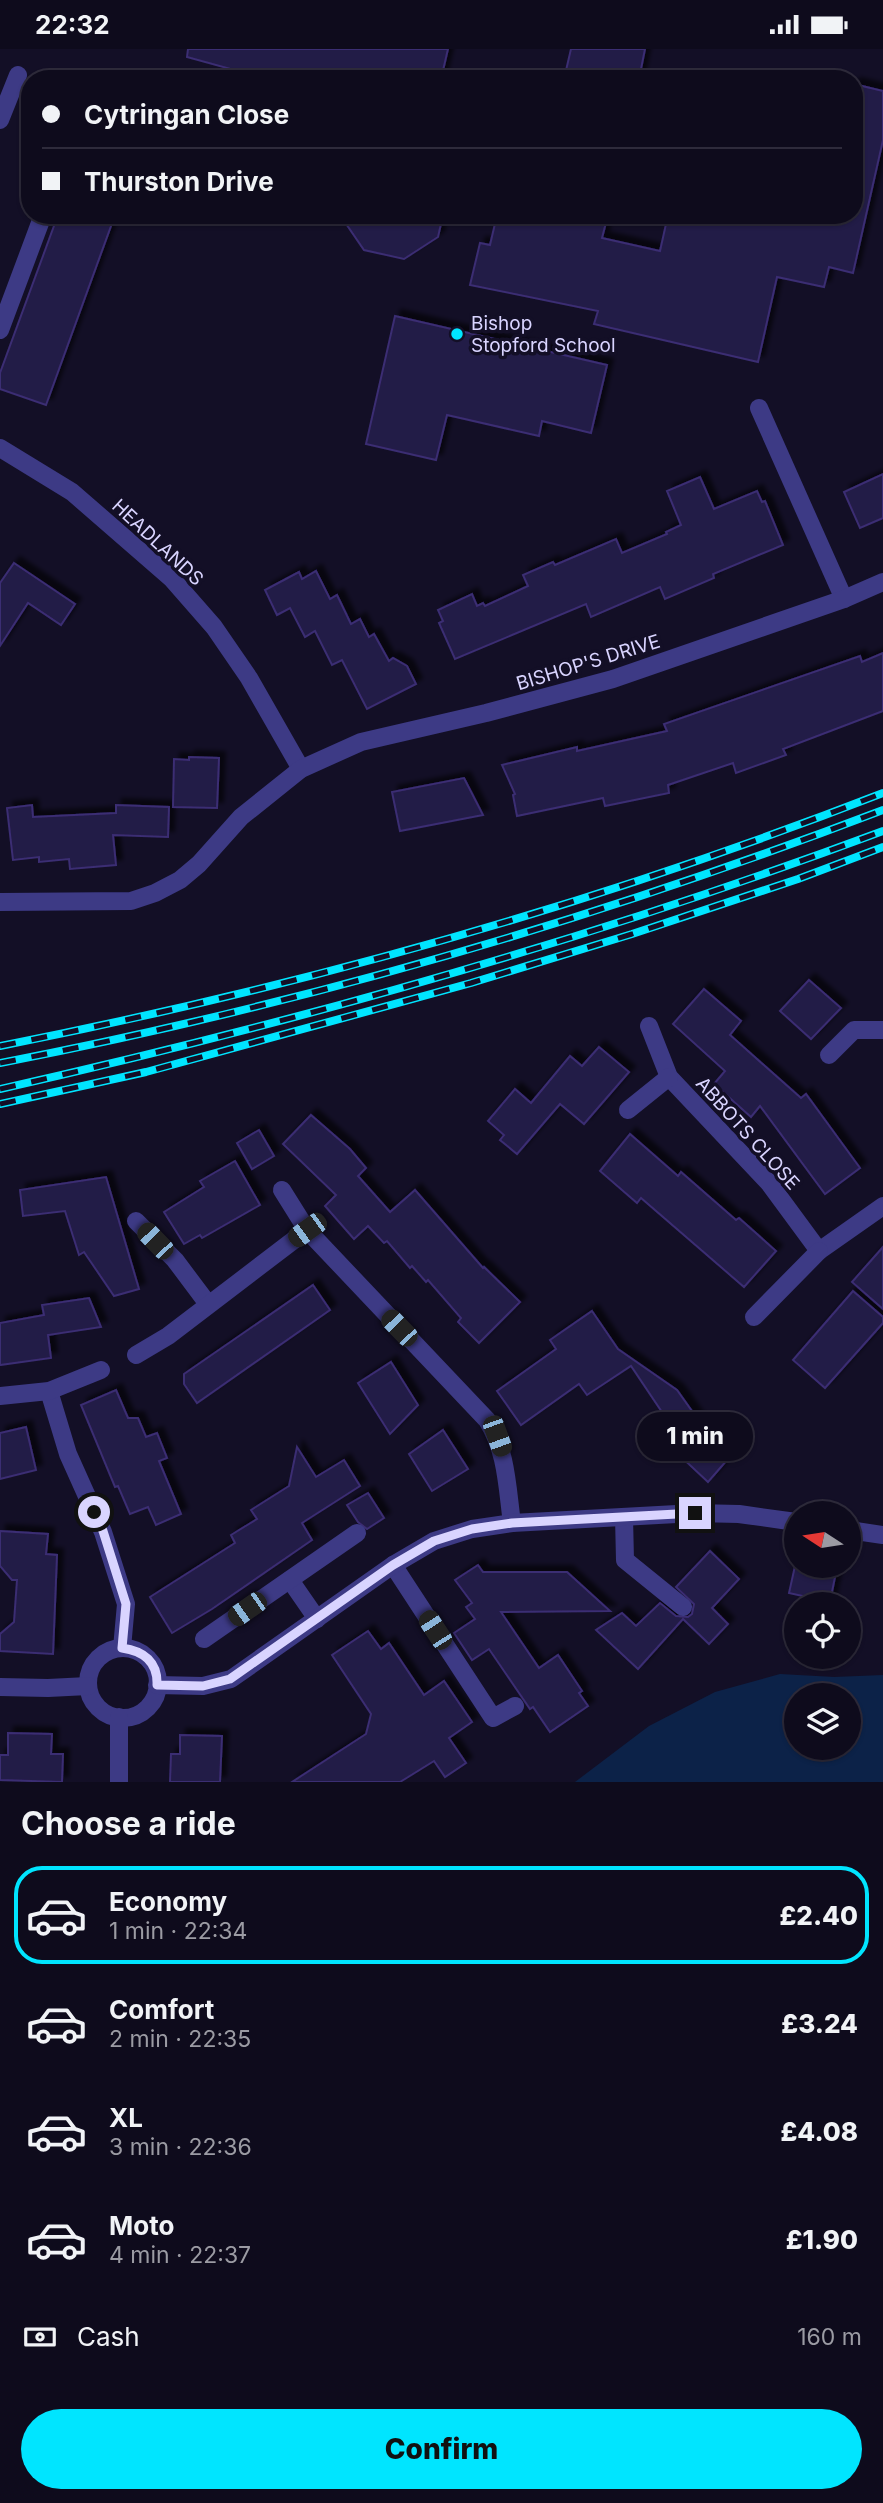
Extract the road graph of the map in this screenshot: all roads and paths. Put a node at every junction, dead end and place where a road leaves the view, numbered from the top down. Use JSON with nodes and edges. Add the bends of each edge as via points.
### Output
{"nodes":[{"id":1,"x":18,"y":75,"type":"dead end"},
{"id":2,"x":0,"y":120,"type":"edge"},
{"id":3,"x":40,"y":224,"type":"edge"},
{"id":4,"x":0,"y":330,"type":"edge"},
{"id":5,"x":759,"y":408,"type":"dead end"},
{"id":6,"x":0,"y":448,"type":"edge"},
{"id":7,"x":883,"y":582,"type":"edge"},
{"id":8,"x":844,"y":599,"type":"junction"},
{"id":9,"x":301,"y":769,"type":"junction"},
{"id":10,"x":0,"y":902,"type":"edge"},
{"id":11,"x":649,"y":1025,"type":"dead end"},
{"id":12,"x":883,"y":1030,"type":"edge"},
{"id":13,"x":829,"y":1055,"type":"dead end"},
{"id":14,"x":669,"y":1077,"type":"junction"},
{"id":15,"x":628,"y":1110,"type":"dead end"},
{"id":16,"x":282,"y":1191,"type":"dead end"},
{"id":17,"x":883,"y":1206,"type":"edge"},
{"id":18,"x":136,"y":1221,"type":"dead end"},
{"id":19,"x":307,"y":1230,"type":"junction"},
{"id":20,"x":819,"y":1251,"type":"junction"},
{"id":21,"x":208,"y":1304,"type":"junction"},
{"id":22,"x":754,"y":1317,"type":"dead end"},
{"id":23,"x":136,"y":1355,"type":"dead end"},
{"id":24,"x":101,"y":1370,"type":"dead end"},
{"id":25,"x":49,"y":1391,"type":"junction"},
{"id":26,"x":0,"y":1397,"type":"edge"},
{"id":27,"x":624,"y":1517,"type":"junction"},
{"id":28,"x":784,"y":1520,"type":"edge"},
{"id":29,"x":512,"y":1523,"type":"junction"},
{"id":30,"x":861,"y":1532,"type":"edge"},
{"id":31,"x":357,"y":1533,"type":"dead end"},
{"id":32,"x":883,"y":1535,"type":"edge"},
{"id":33,"x":393,"y":1565,"type":"junction"},
{"id":34,"x":290,"y":1580,"type":"junction"},
{"id":35,"x":683,"y":1607,"type":"dead end"},
{"id":36,"x":317,"y":1619,"type":"junction"},
{"id":37,"x":204,"y":1639,"type":"dead end"},
{"id":38,"x":122,"y":1648,"type":"junction"},
{"id":39,"x":157,"y":1685,"type":"junction"},
{"id":40,"x":88,"y":1686,"type":"junction"},
{"id":41,"x":0,"y":1687,"type":"edge"},
{"id":42,"x":515,"y":1706,"type":"dead end"},
{"id":43,"x":119,"y":1717,"type":"junction"},
{"id":44,"x":119,"y":1782,"type":"edge"}],
"edges":[{"from":1,"to":2,"type":"street"},
{"from":3,"to":4,"type":"street"},
{"from":5,"to":8,"type":"street"},
{"from":6,"to":9,"type":"street","name":"HEADLANDS","via":[[72,492],[172,579],[214,627],[249,678]]},
{"from":7,"to":8,"type":"street","name":"BISHOP'S DRIVE"},
{"from":8,"to":9,"type":"street","name":"BISHOP'S DRIVE","via":[[613,679],[361,742]]},
{"from":9,"to":10,"type":"street","name":"BISHOP'S DRIVE","via":[[240,817],[190,872],[155,893],[131,901]]},
{"from":11,"to":14,"type":"street","name":"ABBOTS CLOSE"},
{"from":12,"to":13,"type":"street","via":[[854,1030]]},
{"from":14,"to":15,"type":"street","name":"ABBOTS CLOSE"},
{"from":14,"to":20,"type":"street","name":"ABBOTS CLOSE","via":[[769,1183]]},
{"from":16,"to":19,"type":"street"},
{"from":17,"to":20,"type":"street"},
{"from":18,"to":21,"type":"street","via":[[175,1260]]},
{"from":19,"to":21,"type":"street"},
{"from":19,"to":29,"type":"street","via":[[487,1420],[503,1454]]},
{"from":20,"to":22,"type":"street"},
{"from":21,"to":23,"type":"street"},
{"from":24,"to":25,"type":"street"},
{"from":25,"to":26,"type":"street"},
{"from":25,"to":38,"type":"street","via":[[68,1454],[103,1531],[126,1604]]},
{"from":27,"to":28,"type":"street","via":[[695,1513]]},
{"from":27,"to":29,"type":"street"},
{"from":27,"to":35,"type":"street","via":[[625,1560]]},
{"from":29,"to":33,"type":"street","via":[[434,1541]]},
{"from":30,"to":32,"type":"street"},
{"from":31,"to":34,"type":"street"},
{"from":33,"to":36,"type":"street"},
{"from":33,"to":42,"type":"street","via":[[493,1719]]},
{"from":34,"to":36,"type":"street"},
{"from":34,"to":37,"type":"street"},
{"from":36,"to":39,"type":"street","via":[[230,1679],[203,1686]]},
{"from":38,"to":39,"type":"street","via":[[146,1656],[154,1666]]},
{"from":38,"to":40,"type":"street","via":[[111,1649],[95,1662]]},
{"from":39,"to":43,"type":"street","via":[[145,1709]]},
{"from":40,"to":41,"type":"street"},
{"from":40,"to":43,"type":"street","via":[[98,1708]]},
{"from":43,"to":44,"type":"street"}]}
